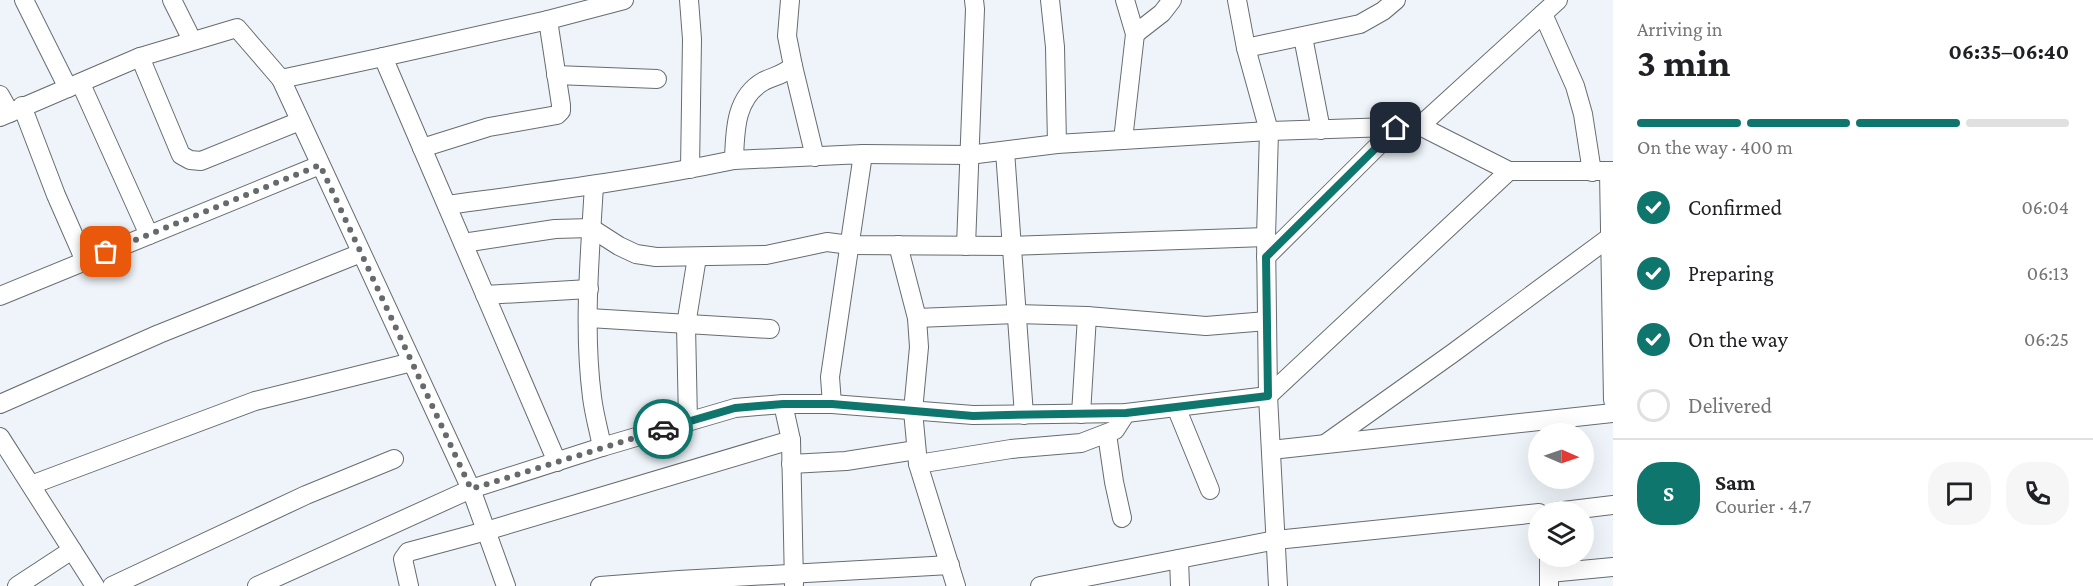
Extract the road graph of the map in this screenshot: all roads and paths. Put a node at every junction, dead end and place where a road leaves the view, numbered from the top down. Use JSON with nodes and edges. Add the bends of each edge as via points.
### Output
{"nodes":[{"id":1,"x":24,"y":0,"type":"edge"},
{"id":2,"x":172,"y":0,"type":"edge"},
{"id":3,"x":624,"y":0,"type":"edge"},
{"id":4,"x":689,"y":0,"type":"edge"},
{"id":5,"x":790,"y":0,"type":"edge"},
{"id":6,"x":974,"y":0,"type":"edge"},
{"id":7,"x":1050,"y":0,"type":"edge"},
{"id":8,"x":1125,"y":0,"type":"edge"},
{"id":9,"x":1172,"y":0,"type":"edge"},
{"id":10,"x":1396,"y":0,"type":"edge"},
{"id":11,"x":1558,"y":0,"type":"edge"},
{"id":12,"x":1233,"y":2,"type":"edge"},
{"id":13,"x":1543,"y":14,"type":"junction"},
{"id":14,"x":548,"y":20,"type":"junction"},
{"id":15,"x":1135,"y":34,"type":"junction"},
{"id":16,"x":1303,"y":37,"type":"junction"},
{"id":17,"x":192,"y":40,"type":"junction"},
{"id":18,"x":1246,"y":48,"type":"junction"},
{"id":19,"x":140,"y":57,"type":"junction"},
{"id":20,"x":383,"y":57,"type":"junction"},
{"id":21,"x":793,"y":66,"type":"junction"},
{"id":22,"x":556,"y":75,"type":"junction"},
{"id":23,"x":281,"y":79,"type":"junction"},
{"id":24,"x":657,"y":79,"type":"dead end"},
{"id":25,"x":75,"y":86,"type":"junction"},
{"id":26,"x":0,"y":95,"type":"edge"},
{"id":27,"x":11,"y":112,"type":"edge"},
{"id":28,"x":300,"y":121,"type":"junction"},
{"id":29,"x":1420,"y":126,"type":"junction"},
{"id":30,"x":1396,"y":128,"type":"junction"},
{"id":31,"x":1321,"y":130,"type":"junction"},
{"id":32,"x":1269,"y":131,"type":"junction"},
{"id":33,"x":1124,"y":140,"type":"junction"},
{"id":34,"x":1058,"y":144,"type":"junction"},
{"id":35,"x":422,"y":148,"type":"junction"},
{"id":36,"x":1005,"y":151,"type":"junction"},
{"id":37,"x":863,"y":154,"type":"junction"},
{"id":38,"x":969,"y":155,"type":"junction"},
{"id":39,"x":815,"y":157,"type":"junction"},
{"id":40,"x":734,"y":160,"type":"junction"},
{"id":41,"x":320,"y":165,"type":"junction"},
{"id":42,"x":690,"y":169,"type":"junction"},
{"id":43,"x":1509,"y":171,"type":"junction"},
{"id":44,"x":1605,"y":172,"type":"edge"},
{"id":45,"x":594,"y":185,"type":"junction"},
{"id":46,"x":447,"y":205,"type":"junction"},
{"id":47,"x":591,"y":228,"type":"junction"},
{"id":48,"x":149,"y":235,"type":"junction"},
{"id":49,"x":1266,"y":237,"type":"junction"},
{"id":50,"x":1610,"y":237,"type":"junction"},
{"id":51,"x":463,"y":243,"type":"junction"},
{"id":52,"x":850,"y":245,"type":"junction"},
{"id":53,"x":898,"y":245,"type":"junction"},
{"id":54,"x":966,"y":246,"type":"junction"},
{"id":55,"x":1011,"y":246,"type":"junction"},
{"id":56,"x":361,"y":253,"type":"junction"},
{"id":57,"x":697,"y":257,"type":"junction"},
{"id":58,"x":1266,"y":257,"type":"junction"},
{"id":59,"x":85,"y":261,"type":"junction"},
{"id":60,"x":589,"y":289,"type":"junction"},
{"id":61,"x":485,"y":295,"type":"junction"},
{"id":62,"x":0,"y":296,"type":"edge"},
{"id":63,"x":1016,"y":314,"type":"junction"},
{"id":64,"x":1088,"y":316,"type":"junction"},
{"id":65,"x":589,"y":318,"type":"junction"},
{"id":66,"x":917,"y":318,"type":"junction"},
{"id":67,"x":1267,"y":321,"type":"junction"},
{"id":68,"x":686,"y":324,"type":"junction"},
{"id":69,"x":770,"y":329,"type":"dead end"},
{"id":70,"x":412,"y":362,"type":"junction"},
{"id":71,"x":1268,"y":396,"type":"junction"},
{"id":72,"x":1613,"y":400,"type":"edge"},
{"id":73,"x":0,"y":404,"type":"edge"},
{"id":74,"x":783,"y":404,"type":"junction"},
{"id":75,"x":832,"y":404,"type":"junction"},
{"id":76,"x":1176,"y":407,"type":"junction"},
{"id":77,"x":913,"y":411,"type":"junction"},
{"id":78,"x":1126,"y":413,"type":"junction"},
{"id":79,"x":1613,"y":413,"type":"edge"},
{"id":80,"x":1081,"y":414,"type":"junction"},
{"id":81,"x":1023,"y":415,"type":"junction"},
{"id":82,"x":688,"y":422,"type":"junction"},
{"id":83,"x":1107,"y":434,"type":"junction"},
{"id":84,"x":0,"y":437,"type":"edge"},
{"id":85,"x":791,"y":440,"type":"junction"},
{"id":86,"x":1325,"y":444,"type":"junction"},
{"id":87,"x":602,"y":447,"type":"junction"},
{"id":88,"x":1271,"y":450,"type":"junction"},
{"id":89,"x":917,"y":457,"type":"junction"},
{"id":90,"x":394,"y":459,"type":"dead end"},
{"id":91,"x":557,"y":462,"type":"junction"},
{"id":92,"x":791,"y":464,"type":"junction"},
{"id":93,"x":31,"y":485,"type":"junction"},
{"id":94,"x":471,"y":489,"type":"junction"},
{"id":95,"x":1209,"y":490,"type":"dead end"},
{"id":96,"x":1613,"y":505,"type":"edge"},
{"id":97,"x":1594,"y":507,"type":"edge"},
{"id":98,"x":1528,"y":514,"type":"edge"},
{"id":99,"x":1122,"y":518,"type":"dead end"},
{"id":100,"x":486,"y":531,"type":"junction"},
{"id":101,"x":1276,"y":540,"type":"junction"},
{"id":102,"x":72,"y":550,"type":"junction"},
{"id":103,"x":1179,"y":559,"type":"junction"},
{"id":104,"x":950,"y":565,"type":"junction"},
{"id":105,"x":1613,"y":567,"type":"edge"},
{"id":106,"x":1549,"y":572,"type":"edge"},
{"id":107,"x":794,"y":580,"type":"edge"},
{"id":108,"x":743,"y":581,"type":"edge"},
{"id":109,"x":278,"y":582,"type":"edge"},
{"id":110,"x":713,"y":582,"type":"edge"},
{"id":111,"x":679,"y":583,"type":"edge"},
{"id":112,"x":649,"y":584,"type":"edge"},
{"id":113,"x":17,"y":586,"type":"edge"},
{"id":114,"x":95,"y":586,"type":"edge"},
{"id":115,"x":112,"y":586,"type":"edge"},
{"id":116,"x":257,"y":586,"type":"edge"},
{"id":117,"x":409,"y":586,"type":"edge"},
{"id":118,"x":506,"y":586,"type":"edge"},
{"id":119,"x":600,"y":586,"type":"edge"},
{"id":120,"x":956,"y":586,"type":"edge"},
{"id":121,"x":1040,"y":586,"type":"edge"},
{"id":122,"x":1180,"y":586,"type":"edge"},
{"id":123,"x":1278,"y":586,"type":"edge"}],
"edges":[{"from":1,"to":25,"type":"street"},
{"from":2,"to":17,"type":"street"},
{"from":3,"to":14,"type":"street"},
{"from":4,"to":42,"type":"street"},
{"from":5,"to":21,"type":"street","via":[[787,36]]},
{"from":6,"to":38,"type":"street"},
{"from":7,"to":34,"type":"street"},
{"from":8,"to":15,"type":"street"},
{"from":9,"to":15,"type":"street"},
{"from":10,"to":16,"type":"street","via":[[1360,24]]},
{"from":11,"to":13,"type":"street"},
{"from":12,"to":18,"type":"street"},
{"from":13,"to":29,"type":"street"},
{"from":13,"to":44,"type":"street","via":[[1575,86]]},
{"from":14,"to":20,"type":"street"},
{"from":14,"to":22,"type":"street"},
{"from":15,"to":33,"type":"street"},
{"from":16,"to":18,"type":"street"},
{"from":16,"to":31,"type":"street"},
{"from":17,"to":19,"type":"street"},
{"from":17,"to":23,"type":"street","via":[[237,28]]},
{"from":18,"to":32,"type":"street"},
{"from":19,"to":25,"type":"street"},
{"from":19,"to":28,"type":"street","via":[[181,155],[189,160],[201,161]]},
{"from":20,"to":23,"type":"street"},
{"from":20,"to":35,"type":"street"},
{"from":21,"to":39,"type":"street"},
{"from":21,"to":40,"type":"street","via":[[752,90],[738,112]]},
{"from":22,"to":24,"type":"street"},
{"from":22,"to":35,"type":"street","via":[[561,105],[557,115],[489,127]]},
{"from":23,"to":28,"type":"street"},
{"from":25,"to":27,"type":"street"},
{"from":25,"to":48,"type":"street"},
{"from":26,"to":27,"type":"street"},
{"from":27,"to":59,"type":"street","via":[[56,195]]},
{"from":28,"to":41,"type":"street"},
{"from":29,"to":30,"type":"street"},
{"from":29,"to":43,"type":"street"},
{"from":30,"to":31,"type":"street"},
{"from":30,"to":58,"type":"street"},
{"from":31,"to":32,"type":"street"},
{"from":32,"to":33,"type":"street"},
{"from":32,"to":49,"type":"street"},
{"from":33,"to":34,"type":"street"},
{"from":34,"to":36,"type":"street"},
{"from":35,"to":46,"type":"street"},
{"from":36,"to":38,"type":"street"},
{"from":36,"to":55,"type":"street"},
{"from":37,"to":38,"type":"street"},
{"from":37,"to":39,"type":"street"},
{"from":37,"to":52,"type":"street"},
{"from":38,"to":54,"type":"street"},
{"from":39,"to":40,"type":"street"},
{"from":40,"to":42,"type":"street"},
{"from":41,"to":48,"type":"street"},
{"from":41,"to":56,"type":"street"},
{"from":42,"to":45,"type":"street"},
{"from":43,"to":44,"type":"street"},
{"from":43,"to":71,"type":"street"},
{"from":44,"to":50,"type":"street"},
{"from":45,"to":46,"type":"street"},
{"from":45,"to":47,"type":"street"},
{"from":46,"to":51,"type":"street"},
{"from":47,"to":51,"type":"street","via":[[536,231]]},
{"from":47,"to":57,"type":"street","via":[[636,254]]},
{"from":47,"to":60,"type":"street"},
{"from":48,"to":59,"type":"street"},
{"from":49,"to":55,"type":"street"},
{"from":49,"to":58,"type":"street"},
{"from":50,"to":72,"type":"street"},
{"from":50,"to":86,"type":"street"},
{"from":51,"to":61,"type":"street"},
{"from":52,"to":53,"type":"street"},
{"from":52,"to":57,"type":"street","via":[[827,243],[766,255]]},
{"from":52,"to":75,"type":"street","via":[[830,377]]},
{"from":53,"to":54,"type":"street"},
{"from":53,"to":66,"type":"street"},
{"from":54,"to":55,"type":"street"},
{"from":55,"to":63,"type":"street"},
{"from":56,"to":70,"type":"street"},
{"from":56,"to":73,"type":"street","via":[[159,334]]},
{"from":57,"to":68,"type":"street"},
{"from":58,"to":67,"type":"street"},
{"from":59,"to":62,"type":"street"},
{"from":60,"to":61,"type":"street"},
{"from":60,"to":65,"type":"street"},
{"from":61,"to":91,"type":"street"},
{"from":63,"to":64,"type":"street"},
{"from":63,"to":66,"type":"street"},
{"from":63,"to":81,"type":"street"},
{"from":64,"to":67,"type":"street","via":[[1206,327]]},
{"from":64,"to":80,"type":"street"},
{"from":65,"to":68,"type":"street"},
{"from":65,"to":87,"type":"street","via":[[592,398]]},
{"from":66,"to":77,"type":"street","via":[[919,347]]},
{"from":67,"to":71,"type":"street"},
{"from":68,"to":69,"type":"street"},
{"from":68,"to":82,"type":"street"},
{"from":70,"to":93,"type":"street","via":[[255,401]]},
{"from":70,"to":94,"type":"street"},
{"from":71,"to":76,"type":"street"},
{"from":71,"to":88,"type":"street"},
{"from":74,"to":75,"type":"street"},
{"from":74,"to":82,"type":"street","via":[[735,408]]},
{"from":74,"to":85,"type":"street"},
{"from":75,"to":77,"type":"street"},
{"from":76,"to":78,"type":"street"},
{"from":76,"to":95,"type":"street"},
{"from":77,"to":81,"type":"street"},
{"from":77,"to":89,"type":"street"},
{"from":78,"to":80,"type":"street"},
{"from":78,"to":83,"type":"street","via":[[1115,430]]},
{"from":79,"to":86,"type":"street"},
{"from":80,"to":81,"type":"street"},
{"from":82,"to":87,"type":"street"},
{"from":83,"to":89,"type":"street","via":[[1081,443]]},
{"from":83,"to":99,"type":"street"},
{"from":84,"to":93,"type":"street"},
{"from":85,"to":92,"type":"street"},
{"from":85,"to":100,"type":"street"},
{"from":86,"to":88,"type":"street"},
{"from":87,"to":91,"type":"street"},
{"from":88,"to":101,"type":"street"},
{"from":89,"to":92,"type":"street"},
{"from":89,"to":104,"type":"street"},
{"from":90,"to":115,"type":"street","via":[[306,495]]},
{"from":91,"to":94,"type":"street"},
{"from":92,"to":107,"type":"street"},
{"from":93,"to":102,"type":"street"},
{"from":94,"to":100,"type":"street"},
{"from":94,"to":109,"type":"street"},
{"from":96,"to":97,"type":"street"},
{"from":98,"to":101,"type":"street"},
{"from":100,"to":117,"type":"street","via":[[408,552],[402,559]]},
{"from":100,"to":118,"type":"street"},
{"from":101,"to":103,"type":"street"},
{"from":101,"to":123,"type":"street"},
{"from":102,"to":113,"type":"street"},
{"from":102,"to":114,"type":"street"},
{"from":103,"to":121,"type":"street"},
{"from":103,"to":122,"type":"street"},
{"from":104,"to":107,"type":"street"},
{"from":104,"to":120,"type":"street"},
{"from":105,"to":106,"type":"street"},
{"from":107,"to":108,"type":"street"},
{"from":108,"to":110,"type":"street"},
{"from":109,"to":116,"type":"street"},
{"from":110,"to":111,"type":"street"},
{"from":111,"to":112,"type":"street"},
{"from":112,"to":119,"type":"street"}]}
